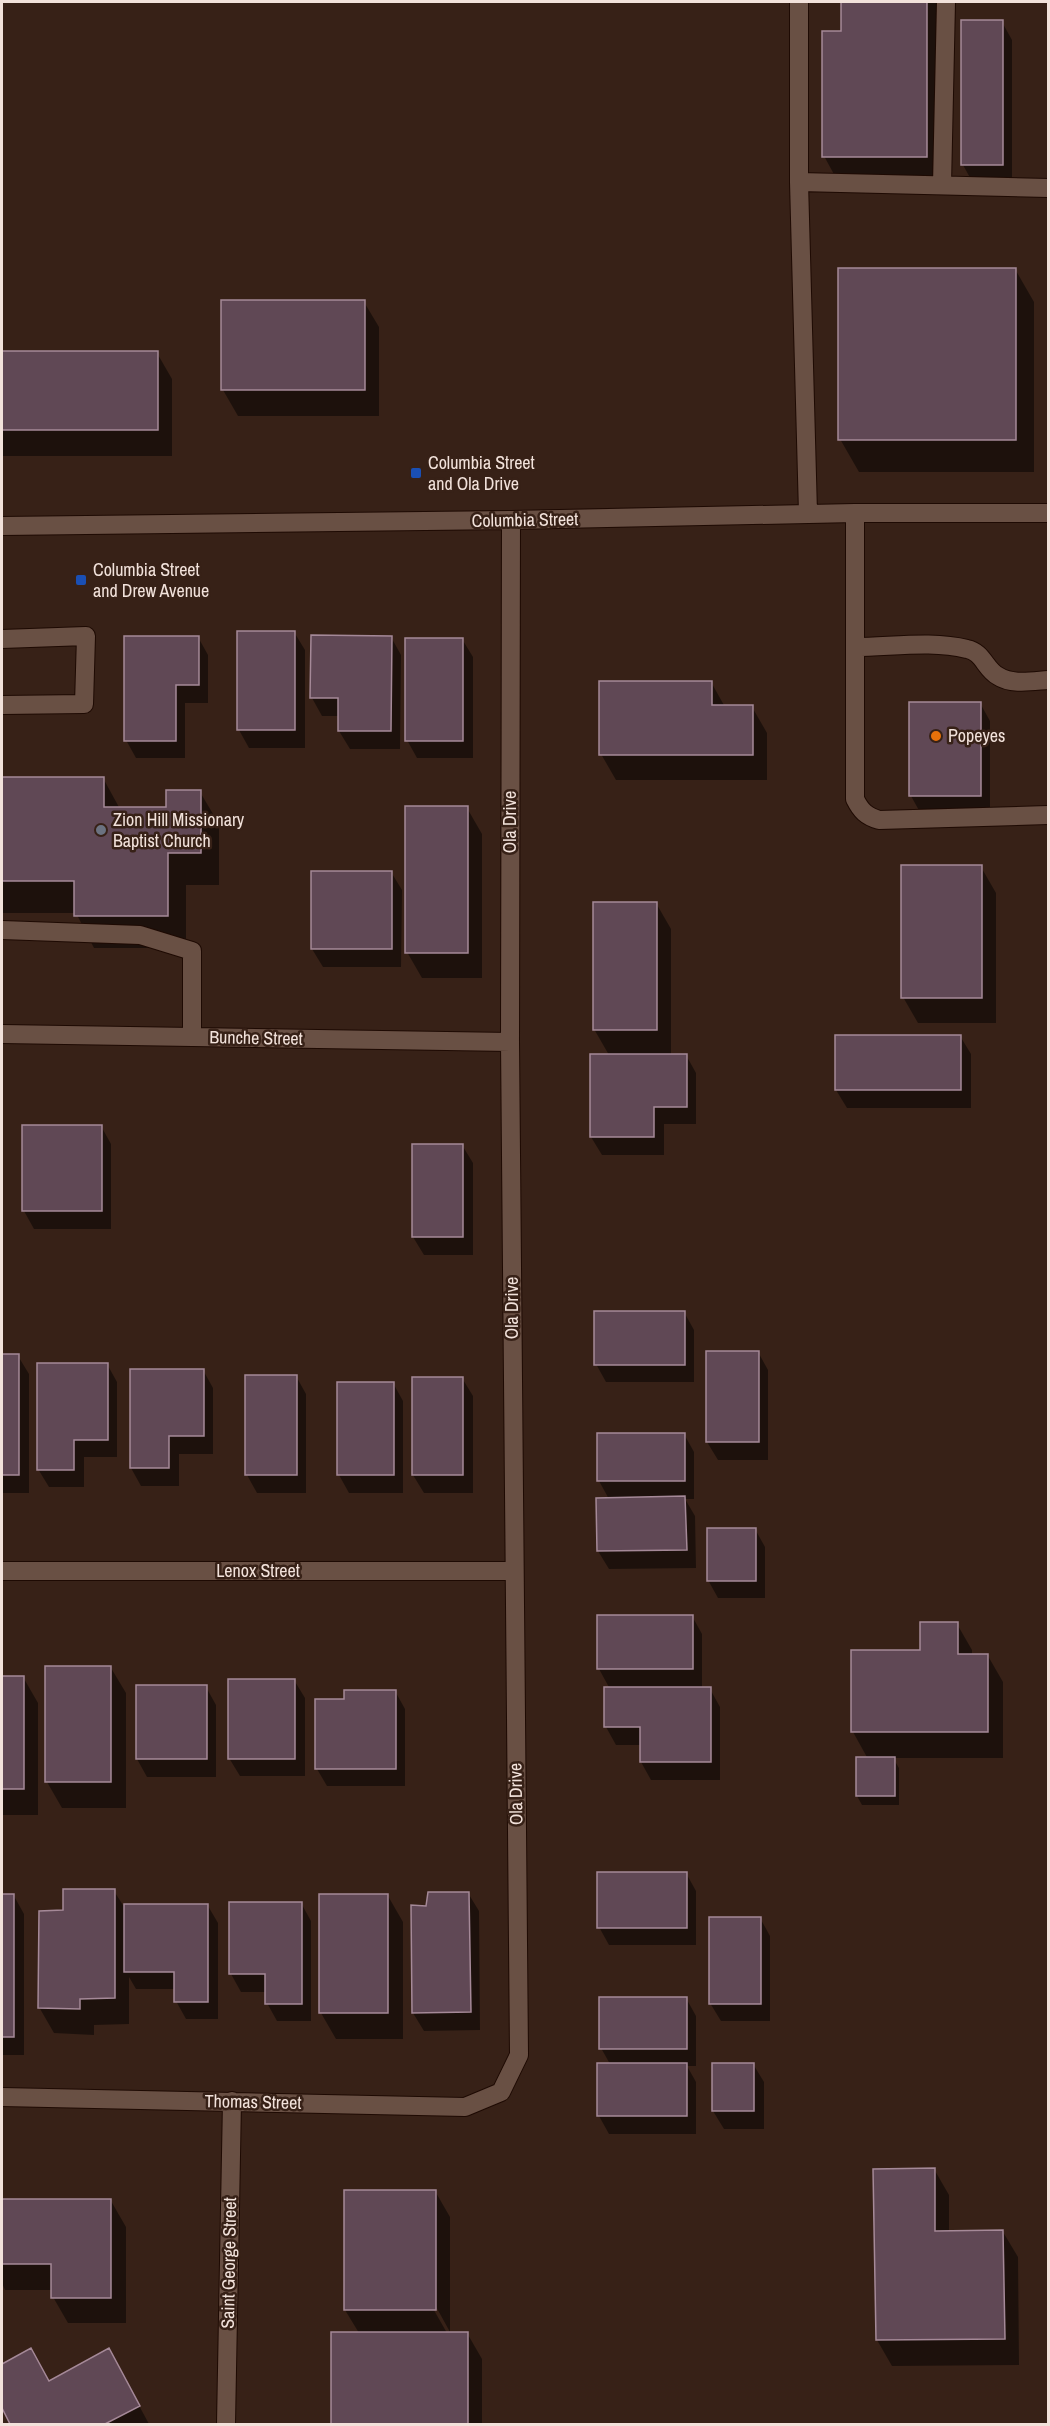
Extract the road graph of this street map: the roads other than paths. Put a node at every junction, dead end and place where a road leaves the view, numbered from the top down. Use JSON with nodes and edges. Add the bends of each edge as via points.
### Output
{"nodes":[{"id":1,"x":800,"y":2,"type":"edge"},
{"id":2,"x":946,"y":2,"type":"edge"},
{"id":3,"x":799,"y":182,"type":"junction"},
{"id":4,"x":942,"y":185,"type":"junction"},
{"id":5,"x":1048,"y":188,"type":"edge"},
{"id":6,"x":808,"y":513,"type":"junction"},
{"id":7,"x":855,"y":513,"type":"junction"},
{"id":8,"x":1048,"y":513,"type":"edge"},
{"id":9,"x":511,"y":520,"type":"junction"},
{"id":10,"x":2,"y":526,"type":"edge"},
{"id":11,"x":2,"y":639,"type":"edge"},
{"id":12,"x":855,"y":647,"type":"junction"},
{"id":13,"x":1048,"y":680,"type":"edge"},
{"id":14,"x":2,"y":705,"type":"edge"},
{"id":15,"x":1048,"y":815,"type":"edge"},
{"id":16,"x":2,"y":930,"type":"edge"},
{"id":17,"x":2,"y":1034,"type":"edge"},
{"id":18,"x":192,"y":1037,"type":"junction"},
{"id":19,"x":510,"y":1042,"type":"junction"},
{"id":20,"x":514,"y":1570,"type":"junction"},
{"id":21,"x":2,"y":1571,"type":"edge"},
{"id":22,"x":501,"y":2092,"type":"joint"},
{"id":23,"x":2,"y":2097,"type":"edge"},
{"id":24,"x":232,"y":2101,"type":"junction"},
{"id":25,"x":226,"y":2424,"type":"edge"}],
"edges":[{"from":1,"to":3,"type":"street"},
{"from":2,"to":4,"type":"street"},
{"from":3,"to":4,"type":"street"},
{"from":3,"to":6,"type":"street"},
{"from":4,"to":5,"type":"street"},
{"from":6,"to":7,"type":"street","name":"Columbia Street"},
{"from":6,"to":9,"type":"street","name":"Columbia Street"},
{"from":7,"to":8,"type":"street","name":"Columbia Street"},
{"from":7,"to":12,"type":"street"},
{"from":9,"to":10,"type":"street","name":"Columbia Street"},
{"from":9,"to":19,"type":"street","name":"Ola Drive"},
{"from":11,"to":14,"type":"street","via":[[86,636],[84,704]]},
{"from":12,"to":13,"type":"street","via":[[967,648],[981,656],[999,678]]},
{"from":12,"to":15,"type":"street","via":[[855,799],[867,816],[879,820]]},
{"from":16,"to":18,"type":"street","via":[[140,935],[192,951]]},
{"from":17,"to":18,"type":"street","name":"Bunche Street"},
{"from":18,"to":19,"type":"street","name":"Bunche Street"},
{"from":19,"to":20,"type":"street","name":"Ola Drive"},
{"from":20,"to":21,"type":"street","name":"Lenox Street"},
{"from":20,"to":22,"type":"street","name":"Ola Drive","via":[[519,2055]]},
{"from":22,"to":24,"type":"street","name":"Thomas Street","via":[[465,2107]]},
{"from":23,"to":24,"type":"street","name":"Thomas Street"},
{"from":24,"to":25,"type":"street","name":"Saint George Street"}]}
